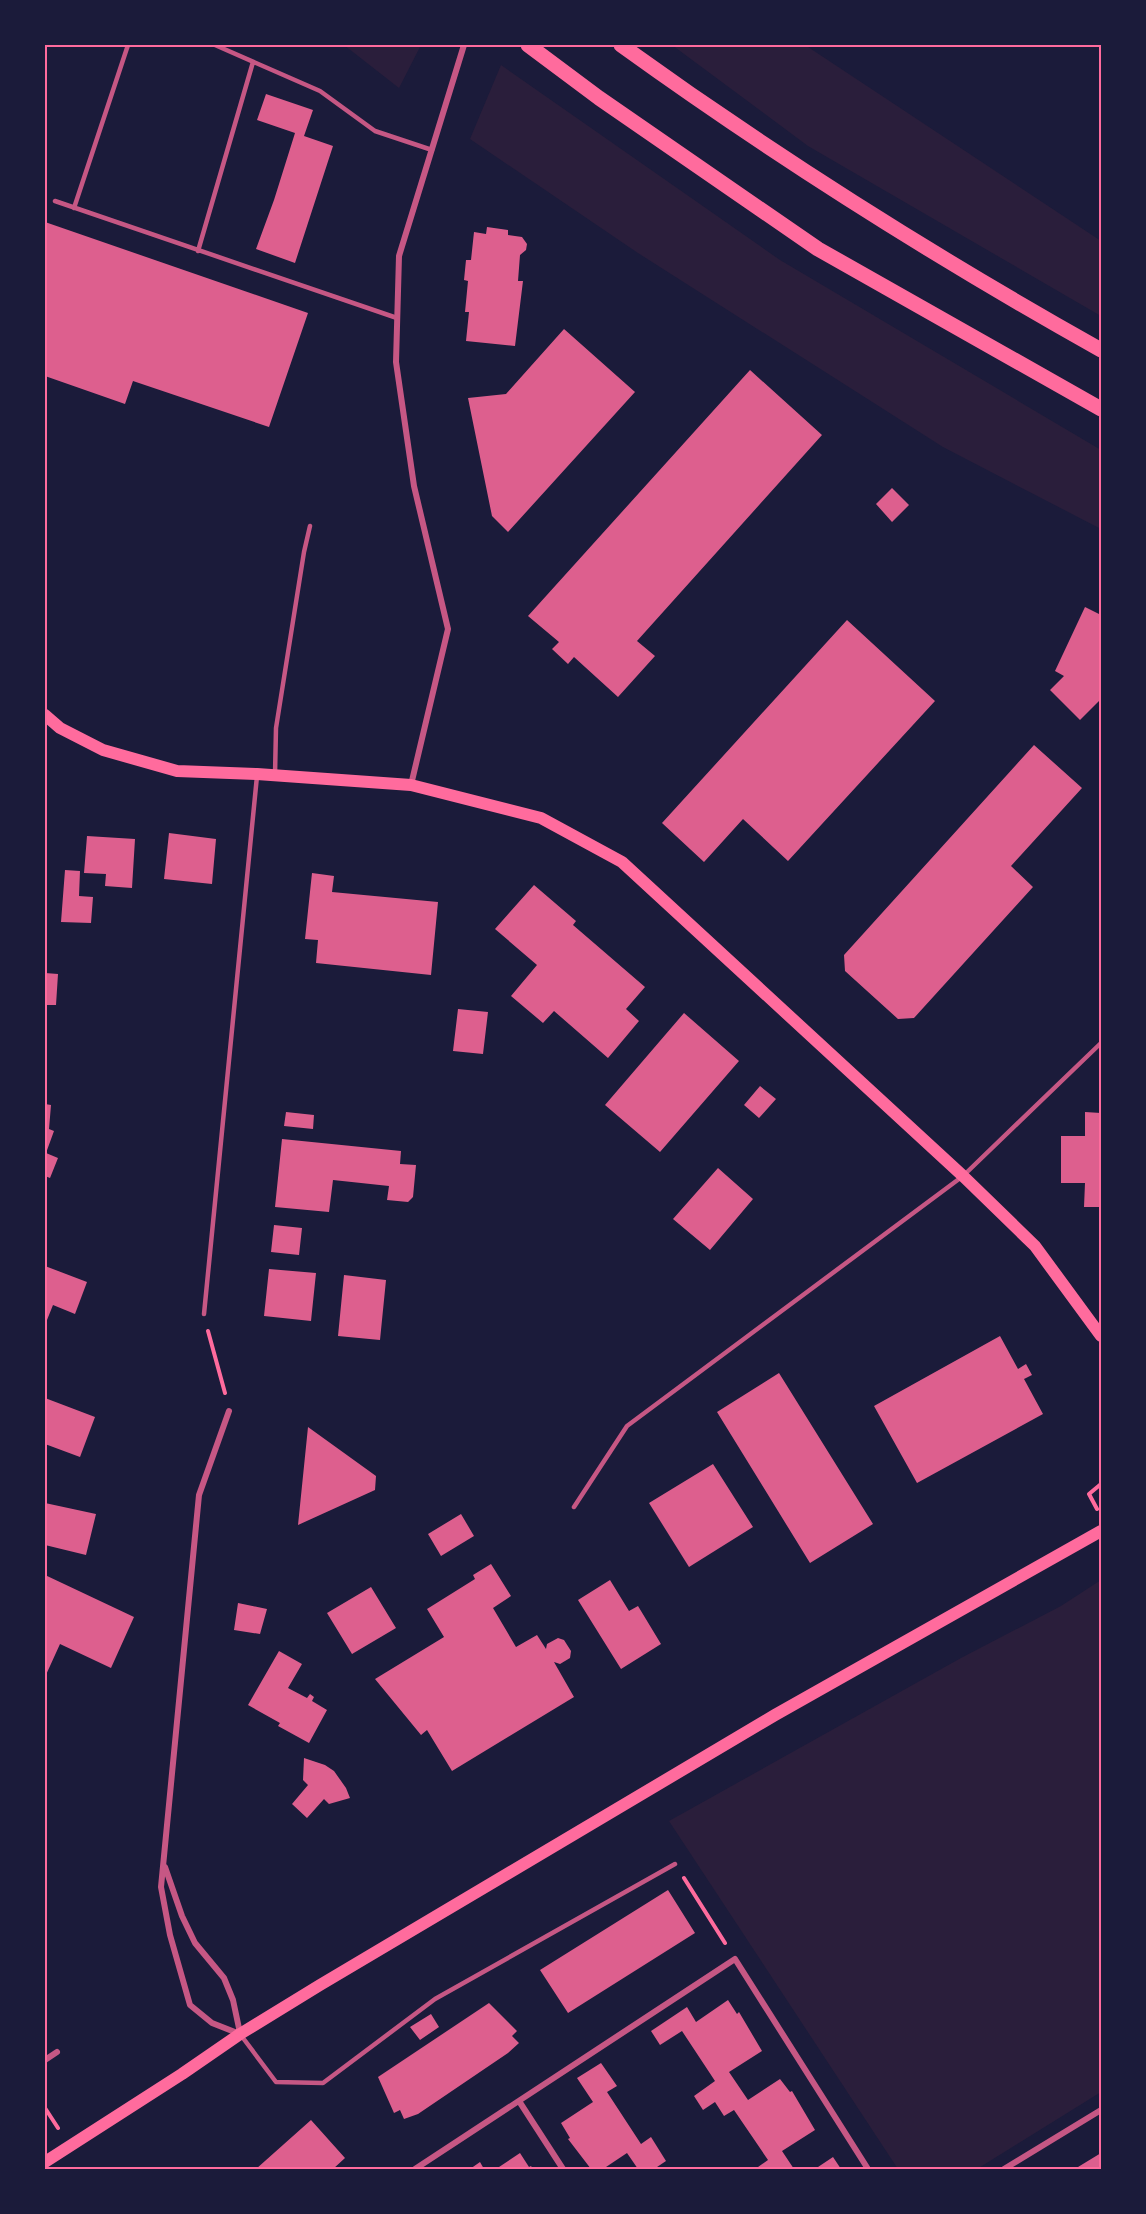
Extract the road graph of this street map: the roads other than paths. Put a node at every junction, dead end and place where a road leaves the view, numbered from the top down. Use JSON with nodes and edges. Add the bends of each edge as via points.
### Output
{"nodes":[{"id":1,"x":128,"y":45,"type":"edge"},
{"id":2,"x":215,"y":45,"type":"edge"},
{"id":3,"x":464,"y":45,"type":"edge"},
{"id":4,"x":528,"y":45,"type":"edge"},
{"id":5,"x":621,"y":45,"type":"edge"},
{"id":6,"x":253,"y":62,"type":"junction"},
{"id":7,"x":432,"y":150,"type":"junction"},
{"id":8,"x":55,"y":201,"type":"dead end"},
{"id":9,"x":74,"y":208,"type":"junction"},
{"id":10,"x":198,"y":250,"type":"junction"},
{"id":11,"x":397,"y":318,"type":"junction"},
{"id":12,"x":1101,"y":350,"type":"edge"},
{"id":13,"x":1101,"y":409,"type":"edge"},
{"id":14,"x":310,"y":526,"type":"dead end"},
{"id":15,"x":45,"y":715,"type":"edge"},
{"id":16,"x":257,"y":774,"type":"junction"},
{"id":17,"x":274,"y":775,"type":"junction"},
{"id":18,"x":411,"y":785,"type":"junction"},
{"id":19,"x":1101,"y":1043,"type":"edge"},
{"id":20,"x":963,"y":1176,"type":"junction"},
{"id":21,"x":204,"y":1314,"type":"road end"},
{"id":22,"x":1101,"y":1336,"type":"edge"},
{"id":23,"x":229,"y":1411,"type":"road end"},
{"id":24,"x":574,"y":1507,"type":"dead end"},
{"id":25,"x":1101,"y":1531,"type":"edge"},
{"id":26,"x":164,"y":1864,"type":"junction"},
{"id":27,"x":675,"y":1864,"type":"road end"},
{"id":28,"x":240,"y":2034,"type":"junction"},
{"id":29,"x":57,"y":2052,"type":"dead end"},
{"id":30,"x":45,"y":2060,"type":"edge"},
{"id":31,"x":519,"y":2101,"type":"junction"},
{"id":32,"x":1101,"y":2110,"type":"edge"},
{"id":33,"x":45,"y":2162,"type":"edge"},
{"id":34,"x":415,"y":2169,"type":"edge"},
{"id":35,"x":563,"y":2169,"type":"edge"},
{"id":36,"x":868,"y":2169,"type":"edge"},
{"id":37,"x":1004,"y":2169,"type":"edge"}],
"edges":[{"from":1,"to":9,"type":"lane"},
{"from":2,"to":6,"type":"lane"},
{"from":3,"to":7,"type":"street"},
{"from":4,"to":13,"type":"main road","via":[[818,249]]},
{"from":5,"to":12,"type":"main road","via":[[822,183],[996,291]]},
{"from":6,"to":7,"type":"lane","via":[[320,91],[375,131]]},
{"from":6,"to":10,"type":"lane"},
{"from":7,"to":11,"type":"street","via":[[399,256]]},
{"from":8,"to":9,"type":"lane"},
{"from":9,"to":10,"type":"lane"},
{"from":10,"to":11,"type":"lane"},
{"from":11,"to":18,"type":"street","via":[[396,362],[414,486],[448,629]]},
{"from":14,"to":17,"type":"lane","via":[[276,728]]},
{"from":15,"to":16,"type":"main road","via":[[60,728],[104,750],[177,771]]},
{"from":16,"to":17,"type":"main road"},
{"from":16,"to":21,"type":"lane"},
{"from":17,"to":18,"type":"main road"},
{"from":18,"to":20,"type":"main road","via":[[541,818],[622,862]]},
{"from":19,"to":20,"type":"lane"},
{"from":20,"to":22,"type":"main road","via":[[1035,1246]]},
{"from":20,"to":24,"type":"lane","via":[[627,1426]]},
{"from":23,"to":26,"type":"street","via":[[199,1495]]},
{"from":25,"to":28,"type":"main road","via":[[775,1715]]},
{"from":26,"to":28,"type":"street","via":[[195,1943],[224,1978]]},
{"from":26,"to":28,"type":"street","via":[[162,1897],[190,2004],[212,2023]]},
{"from":27,"to":28,"type":"lane","via":[[435,2000],[323,2083],[276,2082]]},
{"from":28,"to":33,"type":"main road"},
{"from":29,"to":30,"type":"street"},
{"from":31,"to":34,"type":"street"},
{"from":31,"to":35,"type":"street"},
{"from":31,"to":36,"type":"street","via":[[735,1959]]},
{"from":32,"to":37,"type":"street"}]}
